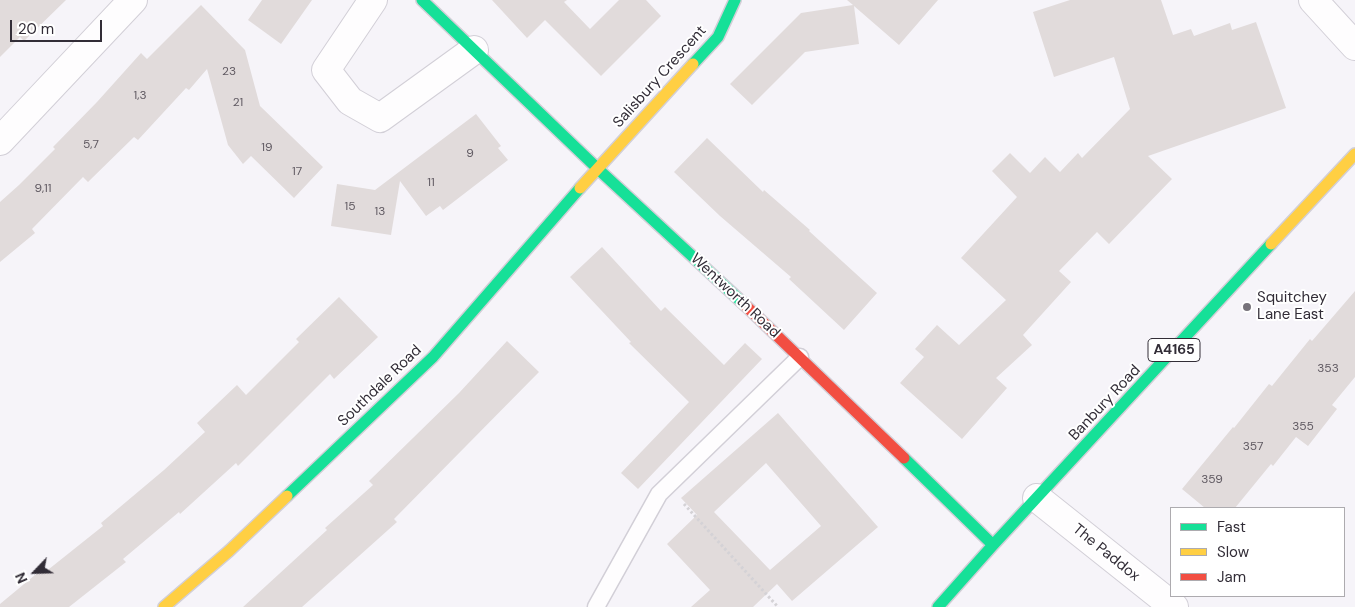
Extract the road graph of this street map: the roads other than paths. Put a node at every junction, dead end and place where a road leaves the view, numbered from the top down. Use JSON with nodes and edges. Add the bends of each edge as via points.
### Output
{"nodes":[{"id":1,"x":133,"y":0,"type":"edge"},
{"id":2,"x":372,"y":0,"type":"edge"},
{"id":3,"x":422,"y":0,"type":"edge"},
{"id":4,"x":735,"y":0,"type":"edge"},
{"id":5,"x":1313,"y":0,"type":"edge"},
{"id":6,"x":1355,"y":46,"type":"edge"},
{"id":7,"x":474,"y":50,"type":"junction"},
{"id":8,"x":0,"y":141,"type":"edge"},
{"id":9,"x":1355,"y":154,"type":"edge"},
{"id":10,"x":598,"y":169,"type":"junction"},
{"id":11,"x":800,"y":356,"type":"junction"},
{"id":12,"x":1037,"y":498,"type":"junction"},
{"id":13,"x":993,"y":545,"type":"junction"},
{"id":14,"x":164,"y":607,"type":"edge"},
{"id":15,"x":596,"y":607,"type":"edge"},
{"id":16,"x":938,"y":607,"type":"edge"},
{"id":17,"x":1174,"y":607,"type":"edge"}],
"edges":[{"from":1,"to":8,"type":"street"},
{"from":2,"to":7,"type":"street","via":[[326,70],[350,101],[380,118]]},
{"from":3,"to":7,"type":"street","name":"Wentworth Road"},
{"from":4,"to":10,"type":"street","name":"Salisbury Crescent","via":[[718,37]]},
{"from":5,"to":6,"type":"street"},
{"from":7,"to":10,"type":"street","name":"Wentworth Road"},
{"from":9,"to":12,"type":"street","name":"Banbury Road","number":"A4165"},
{"from":10,"to":11,"type":"street","name":"Wentworth Road"},
{"from":10,"to":14,"type":"street","name":"Southdale Road","via":[[433,357],[229,551]]},
{"from":11,"to":13,"type":"street","name":"Wentworth Road"},
{"from":11,"to":15,"type":"lane","via":[[659,494]]},
{"from":12,"to":13,"type":"street","name":"Banbury Road","number":"A4165"},
{"from":12,"to":17,"type":"street","name":"The Paddox"},
{"from":13,"to":16,"type":"street","name":"Banbury Road","number":"A4165"}]}
